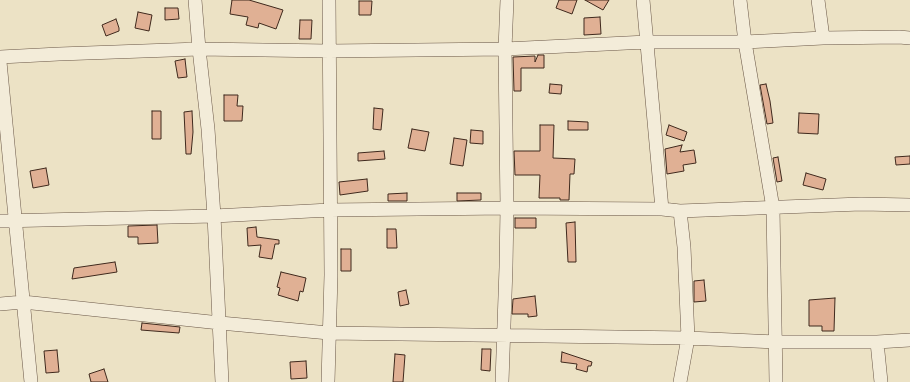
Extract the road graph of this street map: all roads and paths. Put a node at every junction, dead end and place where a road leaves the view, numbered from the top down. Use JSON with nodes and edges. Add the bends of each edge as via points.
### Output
{"nodes":[{"id":1,"x":195,"y":0,"type":"edge"},
{"id":2,"x":329,"y":0,"type":"edge"},
{"id":3,"x":507,"y":0,"type":"edge"},
{"id":4,"x":644,"y":0,"type":"edge"},
{"id":5,"x":740,"y":0,"type":"edge"},
{"id":6,"x":818,"y":0,"type":"edge"},
{"id":7,"x":823,"y":38,"type":"junction"},
{"id":8,"x":910,"y":38,"type":"edge"},
{"id":9,"x":647,"y":42,"type":"junction"},
{"id":10,"x":745,"y":42,"type":"junction"},
{"id":11,"x":199,"y":49,"type":"junction"},
{"id":12,"x":505,"y":49,"type":"junction"},
{"id":13,"x":329,"y":51,"type":"junction"},
{"id":14,"x":0,"y":57,"type":"edge"},
{"id":15,"x":0,"y":62,"type":"edge"},
{"id":16,"x":910,"y":205,"type":"edge"},
{"id":17,"x":507,"y":208,"type":"junction"},
{"id":18,"x":773,"y":208,"type":"junction"},
{"id":19,"x":662,"y":209,"type":"junction"},
{"id":20,"x":330,"y":210,"type":"junction"},
{"id":21,"x":680,"y":211,"type":"junction"},
{"id":22,"x":214,"y":216,"type":"junction"},
{"id":23,"x":0,"y":221,"type":"edge"},
{"id":24,"x":16,"y":221,"type":"junction"},
{"id":25,"x":23,"y":302,"type":"junction"},
{"id":26,"x":0,"y":304,"type":"edge"},
{"id":27,"x":220,"y":323,"type":"junction"},
{"id":28,"x":329,"y":333,"type":"junction"},
{"id":29,"x":504,"y":335,"type":"junction"},
{"id":30,"x":688,"y":338,"type":"junction"},
{"id":31,"x":910,"y":340,"type":"edge"},
{"id":32,"x":776,"y":342,"type":"junction"},
{"id":33,"x":877,"y":342,"type":"junction"},
{"id":34,"x":31,"y":382,"type":"edge"},
{"id":35,"x":222,"y":382,"type":"edge"},
{"id":36,"x":328,"y":382,"type":"edge"},
{"id":37,"x":502,"y":382,"type":"edge"},
{"id":38,"x":680,"y":382,"type":"edge"},
{"id":39,"x":776,"y":382,"type":"edge"},
{"id":40,"x":881,"y":382,"type":"edge"}],
"edges":[{"from":1,"to":11,"type":"street"},
{"from":2,"to":13,"type":"street"},
{"from":3,"to":12,"type":"street"},
{"from":4,"to":9,"type":"street"},
{"from":5,"to":10,"type":"street"},
{"from":6,"to":7,"type":"street"},
{"from":7,"to":8,"type":"street"},
{"from":7,"to":10,"type":"street"},
{"from":9,"to":10,"type":"street"},
{"from":9,"to":12,"type":"street"},
{"from":9,"to":19,"type":"street"},
{"from":10,"to":18,"type":"street"},
{"from":11,"to":13,"type":"street"},
{"from":11,"to":14,"type":"street"},
{"from":11,"to":22,"type":"street"},
{"from":12,"to":13,"type":"street"},
{"from":12,"to":17,"type":"street"},
{"from":13,"to":20,"type":"street"},
{"from":15,"to":24,"type":"street"},
{"from":16,"to":18,"type":"street","via":[[862,204]]},
{"from":17,"to":19,"type":"street"},
{"from":17,"to":20,"type":"street"},
{"from":17,"to":29,"type":"street"},
{"from":18,"to":21,"type":"street"},
{"from":18,"to":32,"type":"street"},
{"from":19,"to":21,"type":"street"},
{"from":20,"to":22,"type":"street"},
{"from":20,"to":28,"type":"street"},
{"from":21,"to":30,"type":"street"},
{"from":22,"to":24,"type":"street"},
{"from":22,"to":27,"type":"street"},
{"from":23,"to":24,"type":"street"},
{"from":24,"to":25,"type":"street"},
{"from":25,"to":26,"type":"street"},
{"from":25,"to":27,"type":"street"},
{"from":25,"to":34,"type":"street"},
{"from":27,"to":28,"type":"street"},
{"from":27,"to":35,"type":"street"},
{"from":28,"to":29,"type":"street"},
{"from":28,"to":36,"type":"street"},
{"from":29,"to":30,"type":"street"},
{"from":29,"to":37,"type":"street"},
{"from":30,"to":32,"type":"street"},
{"from":30,"to":38,"type":"street"},
{"from":31,"to":33,"type":"street"},
{"from":32,"to":33,"type":"street"},
{"from":32,"to":39,"type":"street"},
{"from":33,"to":40,"type":"street"}]}
